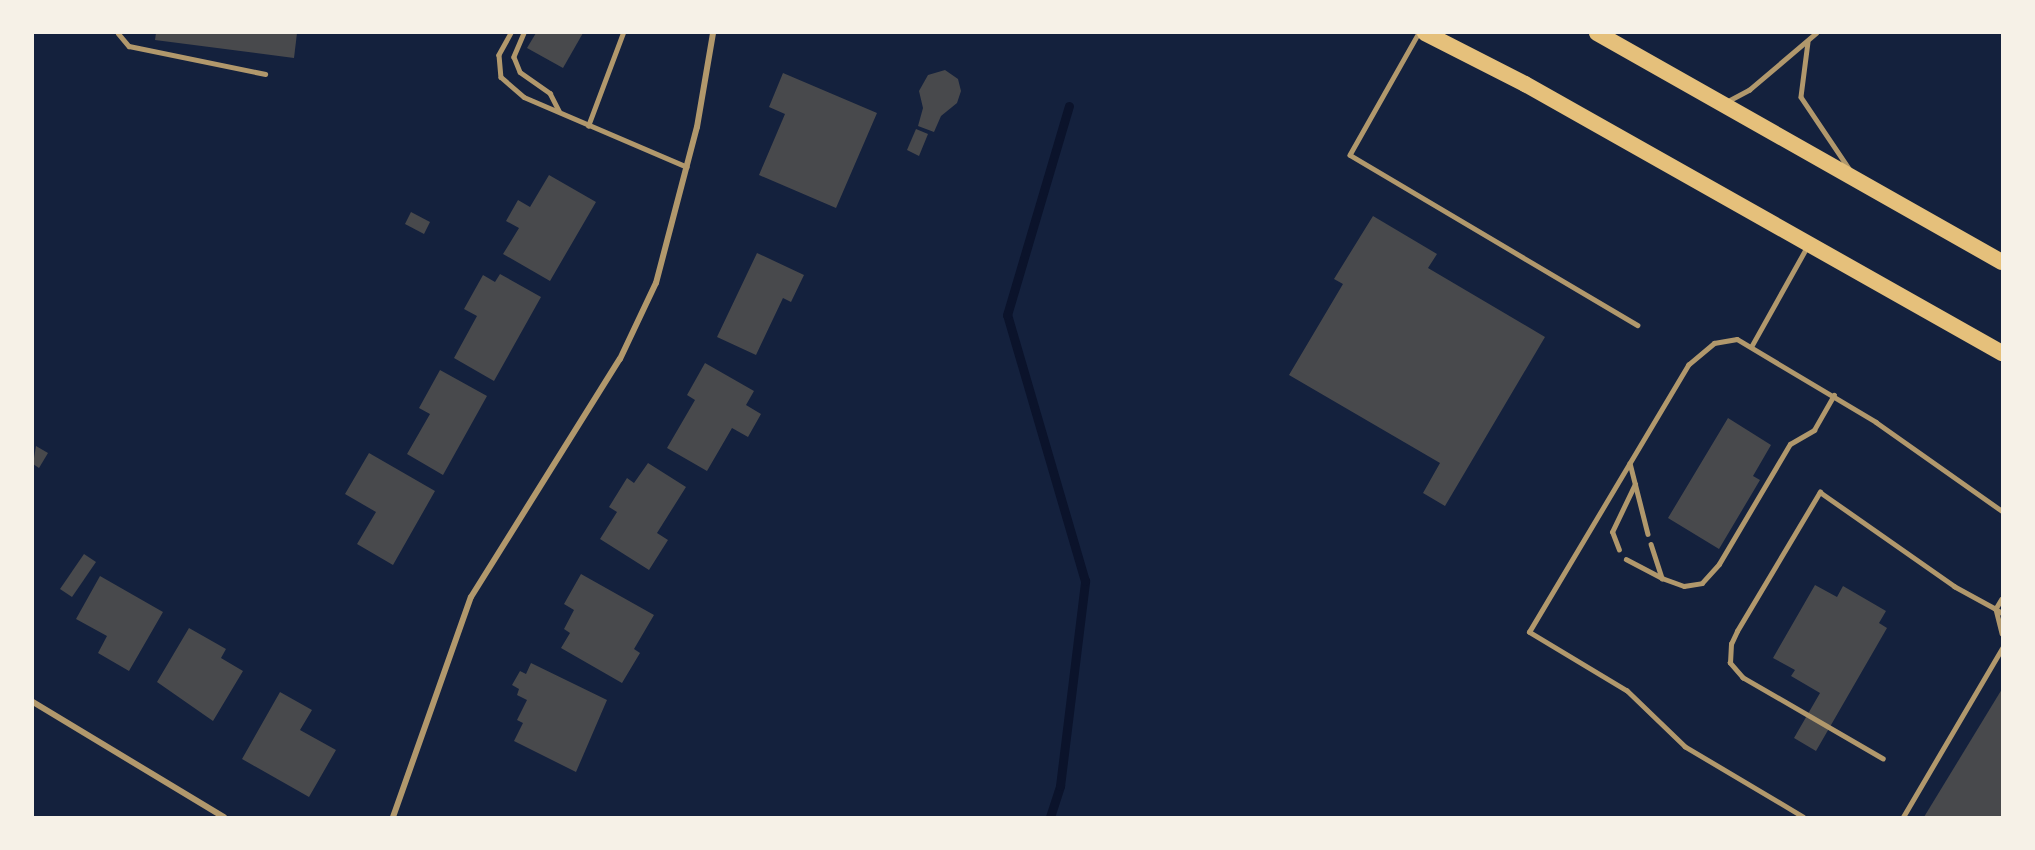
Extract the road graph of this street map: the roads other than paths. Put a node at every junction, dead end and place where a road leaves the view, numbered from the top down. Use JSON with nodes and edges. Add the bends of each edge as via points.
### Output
{"nodes":[{"id":1,"x":118,"y":33,"type":"edge"},
{"id":2,"x":511,"y":33,"type":"edge"},
{"id":3,"x":524,"y":33,"type":"edge"},
{"id":4,"x":623,"y":33,"type":"edge"},
{"id":5,"x":713,"y":33,"type":"edge"},
{"id":6,"x":1419,"y":33,"type":"edge"},
{"id":7,"x":1425,"y":33,"type":"edge"},
{"id":8,"x":1597,"y":33,"type":"edge"},
{"id":9,"x":1816,"y":33,"type":"edge"},
{"id":10,"x":1808,"y":42,"type":"junction"},
{"id":11,"x":265,"y":74,"type":"dead end"},
{"id":12,"x":1719,"y":103,"type":"junction"},
{"id":13,"x":559,"y":112,"type":"junction"},
{"id":14,"x":588,"y":126,"type":"junction"},
{"id":15,"x":687,"y":167,"type":"junction"},
{"id":16,"x":1861,"y":183,"type":"junction"},
{"id":17,"x":1809,"y":244,"type":"junction"},
{"id":18,"x":2002,"y":262,"type":"edge"},
{"id":19,"x":1637,"y":325,"type":"dead end"},
{"id":20,"x":1751,"y":347,"type":"junction"},
{"id":21,"x":2002,"y":353,"type":"edge"},
{"id":22,"x":1834,"y":395,"type":"junction"},
{"id":23,"x":1630,"y":463,"type":"junction"},
{"id":24,"x":1635,"y":484,"type":"junction"},
{"id":25,"x":2002,"y":511,"type":"edge"},
{"id":26,"x":1648,"y":534,"type":"dead end"},
{"id":27,"x":1652,"y":544,"type":"dead end"},
{"id":28,"x":1619,"y":550,"type":"dead end"},
{"id":29,"x":1626,"y":559,"type":"dead end"},
{"id":30,"x":1662,"y":578,"type":"junction"},
{"id":31,"x":2002,"y":599,"type":"edge"},
{"id":32,"x":1996,"y":609,"type":"junction"},
{"id":33,"x":2002,"y":613,"type":"edge"},
{"id":34,"x":2002,"y":633,"type":"edge"},
{"id":35,"x":2002,"y":648,"type":"edge"},
{"id":36,"x":33,"y":702,"type":"edge"},
{"id":37,"x":1883,"y":759,"type":"dead end"},
{"id":38,"x":224,"y":817,"type":"edge"},
{"id":39,"x":393,"y":817,"type":"edge"},
{"id":40,"x":1803,"y":817,"type":"edge"},
{"id":41,"x":1903,"y":817,"type":"edge"}],
"edges":[{"from":1,"to":11,"type":"lane","via":[[129,46]]},
{"from":2,"to":13,"type":"lane","via":[[499,55],[501,78],[524,97]]},
{"from":3,"to":13,"type":"lane","via":[[514,57],[520,72],[550,93]]},
{"from":4,"to":14,"type":"lane"},
{"from":5,"to":15,"type":"street"},
{"from":6,"to":19,"type":"lane","via":[[1350,155]]},
{"from":7,"to":17,"type":"highway","via":[[1525,84]]},
{"from":8,"to":12,"type":"highway"},
{"from":9,"to":10,"type":"lane"},
{"from":10,"to":12,"type":"lane","via":[[1749,90]]},
{"from":10,"to":16,"type":"lane","via":[[1801,98]]},
{"from":12,"to":16,"type":"highway"},
{"from":13,"to":14,"type":"lane"},
{"from":14,"to":15,"type":"lane"},
{"from":15,"to":39,"type":"street","via":[[656,283],[620,359],[471,597]]},
{"from":16,"to":18,"type":"highway"},
{"from":17,"to":20,"type":"lane"},
{"from":17,"to":21,"type":"highway"},
{"from":20,"to":22,"type":"lane"},
{"from":20,"to":23,"type":"lane","via":[[1726,338],[1702,350],[1688,365]]},
{"from":22,"to":25,"type":"lane"},
{"from":22,"to":30,"type":"lane","via":[[1814,430],[1790,444],[1710,576],[1693,586]]},
{"from":23,"to":24,"type":"lane"},
{"from":23,"to":40,"type":"lane","via":[[1529,632],[1627,691],[1684,747]]},
{"from":24,"to":26,"type":"lane"},
{"from":24,"to":28,"type":"lane","via":[[1612,532]]},
{"from":27,"to":30,"type":"lane"},
{"from":29,"to":30,"type":"lane"},
{"from":31,"to":32,"type":"lane"},
{"from":32,"to":33,"type":"lane"},
{"from":32,"to":34,"type":"lane"},
{"from":32,"to":37,"type":"lane","via":[[1954,586],[1820,492],[1737,631],[1731,644],[1730,663],[1743,678]]},
{"from":35,"to":41,"type":"lane"},
{"from":36,"to":38,"type":"street"}]}
